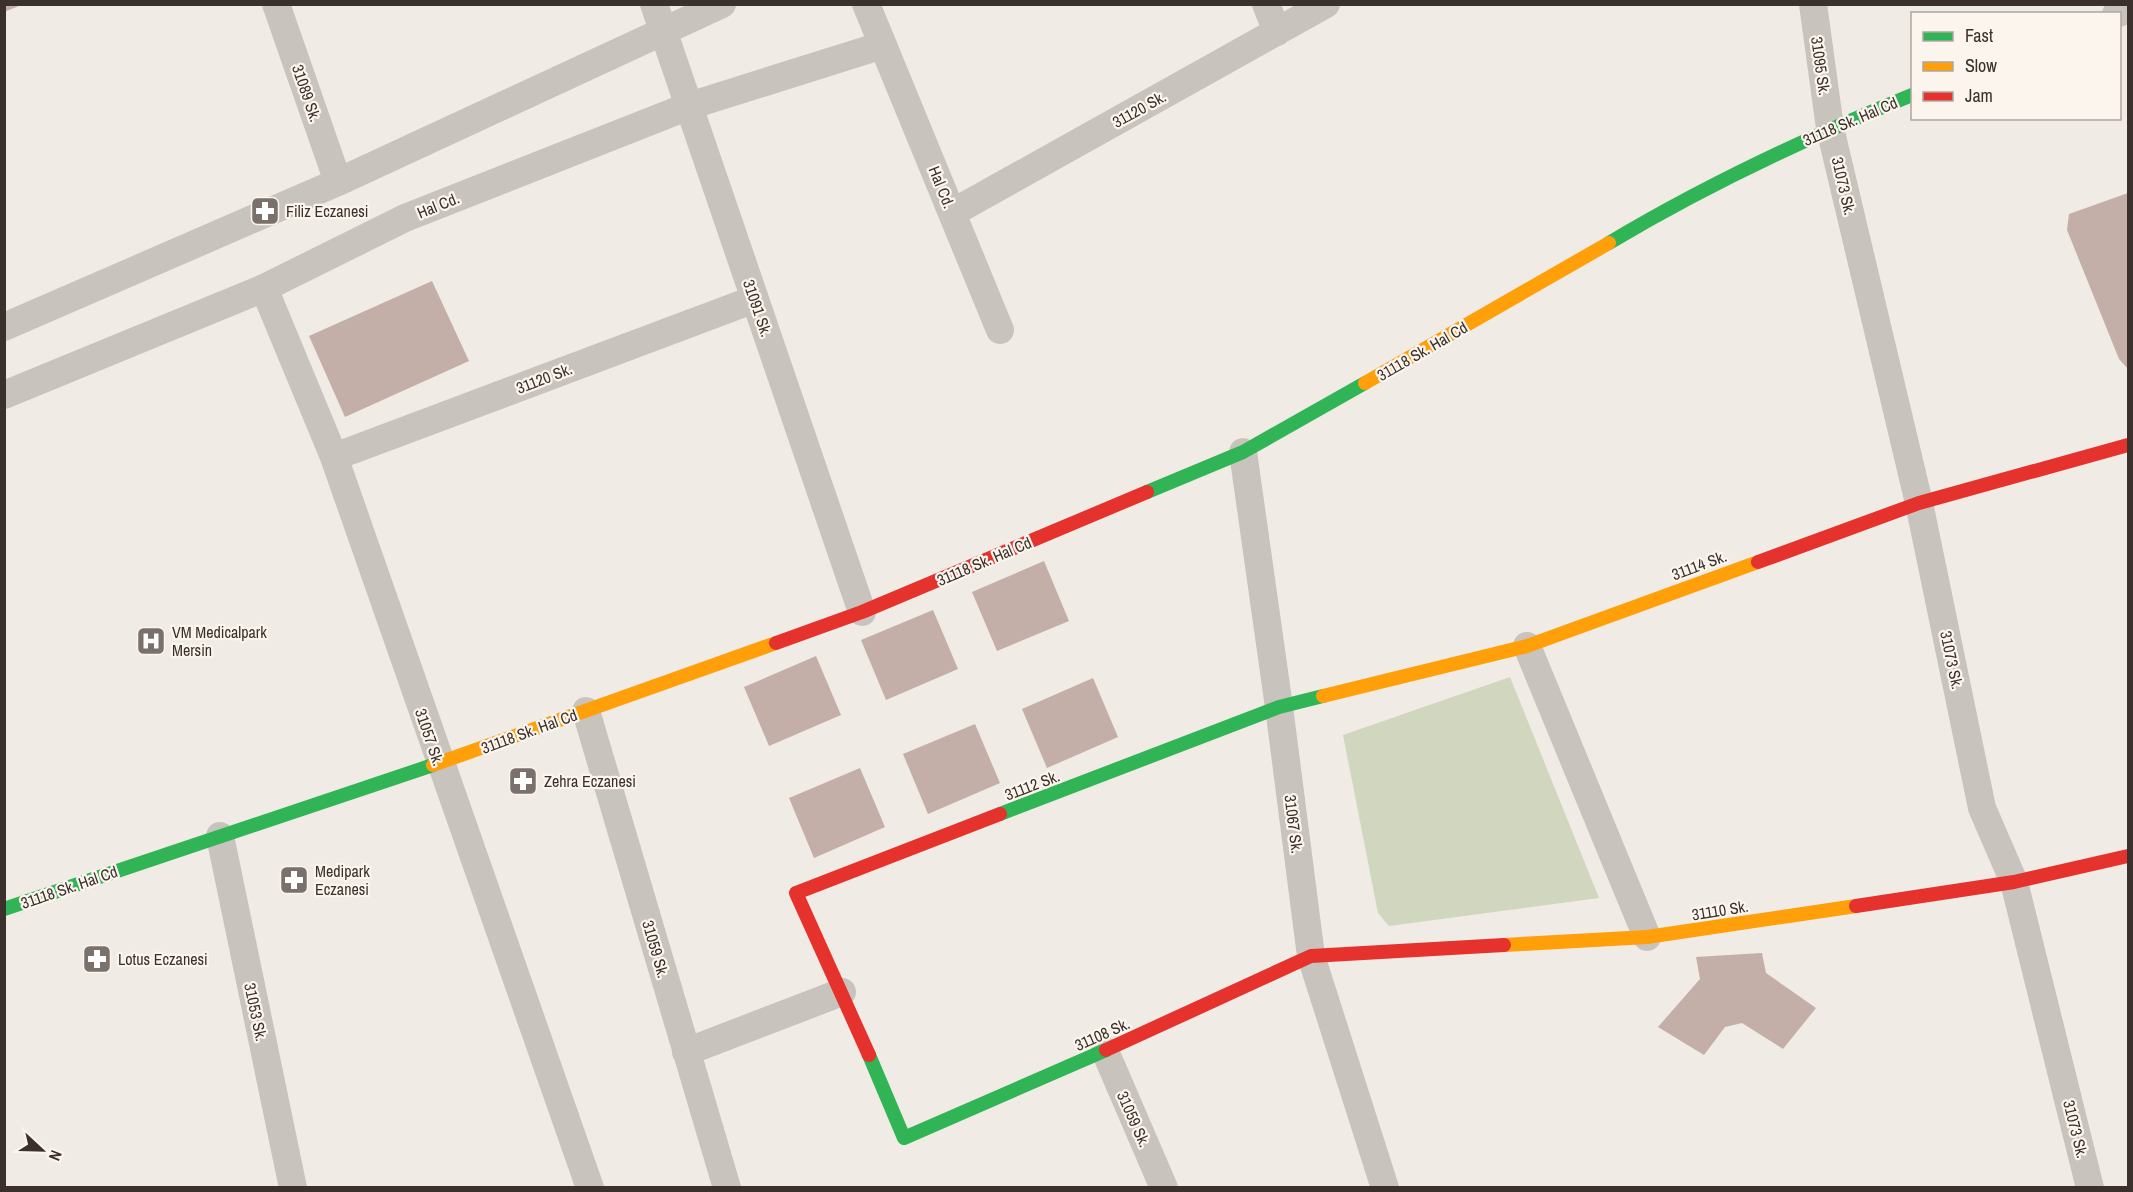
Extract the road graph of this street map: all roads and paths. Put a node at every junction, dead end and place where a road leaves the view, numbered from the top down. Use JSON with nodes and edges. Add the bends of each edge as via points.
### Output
{"nodes":[{"id":1,"x":276,"y":4,"type":"edge"},
{"id":2,"x":654,"y":4,"type":"edge"},
{"id":3,"x":722,"y":4,"type":"edge"},
{"id":4,"x":866,"y":4,"type":"edge"},
{"id":5,"x":1266,"y":4,"type":"edge"},
{"id":6,"x":1326,"y":4,"type":"edge"},
{"id":7,"x":1813,"y":4,"type":"edge"},
{"id":8,"x":664,"y":32,"type":"junction"},
{"id":9,"x":1277,"y":32,"type":"junction"},
{"id":10,"x":883,"y":45,"type":"junction"},
{"id":11,"x":1911,"y":95,"type":"edge"},
{"id":12,"x":690,"y":106,"type":"junction"},
{"id":13,"x":1830,"y":128,"type":"junction"},
{"id":14,"x":338,"y":182,"type":"junction"},
{"id":15,"x":952,"y":213,"type":"junction"},
{"id":16,"x":264,"y":288,"type":"junction"},
{"id":17,"x":754,"y":299,"type":"junction"},
{"id":18,"x":4,"y":327,"type":"edge"},
{"id":19,"x":1000,"y":330,"type":"dead end"},
{"id":20,"x":6,"y":391,"type":"edge"},
{"id":21,"x":2128,"y":445,"type":"edge"},
{"id":22,"x":1243,"y":452,"type":"junction"},
{"id":23,"x":334,"y":457,"type":"junction"},
{"id":24,"x":1919,"y":502,"type":"junction"},
{"id":25,"x":862,"y":612,"type":"junction"},
{"id":26,"x":1527,"y":646,"type":"junction"},
{"id":27,"x":1279,"y":707,"type":"junction"},
{"id":28,"x":586,"y":711,"type":"junction"},
{"id":29,"x":440,"y":763,"type":"junction"},
{"id":30,"x":220,"y":836,"type":"junction"},
{"id":31,"x":2128,"y":856,"type":"edge"},
{"id":32,"x":2014,"y":882,"type":"junction"},
{"id":33,"x":4,"y":909,"type":"edge"},
{"id":34,"x":1647,"y":937,"type":"junction"},
{"id":35,"x":1311,"y":956,"type":"junction"},
{"id":36,"x":842,"y":992,"type":"junction"},
{"id":37,"x":1105,"y":1051,"type":"junction"},
{"id":38,"x":686,"y":1052,"type":"junction"},
{"id":39,"x":293,"y":1188,"type":"edge"},
{"id":40,"x":590,"y":1188,"type":"edge"},
{"id":41,"x":727,"y":1188,"type":"edge"},
{"id":42,"x":1164,"y":1188,"type":"edge"},
{"id":43,"x":1385,"y":1188,"type":"edge"},
{"id":44,"x":2090,"y":1188,"type":"edge"}],
"edges":[{"from":1,"to":14,"type":"street","name":"31089 Sk."},
{"from":2,"to":8,"type":"street","name":"31091 Sk."},
{"from":3,"to":8,"type":"street"},
{"from":4,"to":10,"type":"street","name":"Hal Cd."},
{"from":5,"to":9,"type":"street"},
{"from":6,"to":9,"type":"street","name":"31120 Sk."},
{"from":7,"to":13,"type":"street","name":"31095 Sk."},
{"from":8,"to":12,"type":"street","name":"31091 Sk."},
{"from":8,"to":14,"type":"street"},
{"from":9,"to":15,"type":"street","name":"31120 Sk."},
{"from":10,"to":12,"type":"street","name":"Hal Cd."},
{"from":10,"to":15,"type":"street","name":"Hal Cd."},
{"from":11,"to":13,"type":"street","name":"31118 Sk. Hal Cd"},
{"from":12,"to":16,"type":"street","name":"Hal Cd.","via":[[405,218]]},
{"from":12,"to":17,"type":"street","name":"31091 Sk."},
{"from":13,"to":22,"type":"street","name":"31118 Sk. Hal Cd","via":[[1673,205]]},
{"from":13,"to":24,"type":"street","name":"31073 Sk."},
{"from":14,"to":18,"type":"street"},
{"from":15,"to":19,"type":"street","name":"Hal Cd."},
{"from":16,"to":20,"type":"street","name":"Hal Cd."},
{"from":16,"to":23,"type":"street","name":"31057 Sk."},
{"from":17,"to":23,"type":"street","name":"31120 Sk."},
{"from":17,"to":25,"type":"street","name":"31091 Sk."},
{"from":21,"to":24,"type":"street","name":"31114 Sk."},
{"from":22,"to":25,"type":"street","name":"31118 Sk. Hal Cd"},
{"from":22,"to":27,"type":"street","name":"31067 Sk."},
{"from":23,"to":29,"type":"street","name":"31057 Sk."},
{"from":24,"to":26,"type":"street","name":"31114 Sk."},
{"from":24,"to":32,"type":"street","name":"31073 Sk.","via":[[1982,808]]},
{"from":25,"to":28,"type":"street","name":"31118 Sk. Hal Cd"},
{"from":26,"to":27,"type":"street","name":"31114 Sk."},
{"from":26,"to":34,"type":"street"},
{"from":27,"to":35,"type":"street","name":"31067 Sk."},
{"from":27,"to":36,"type":"street","name":"31112 Sk.","via":[[796,893]]},
{"from":28,"to":29,"type":"street","name":"31118 Sk. Hal Cd"},
{"from":28,"to":38,"type":"street","name":"31059 Sk."},
{"from":29,"to":30,"type":"street","name":"31118 Sk. Hal Cd"},
{"from":29,"to":40,"type":"street","name":"31057 Sk."},
{"from":30,"to":33,"type":"street","name":"31118 Sk. Hal Cd"},
{"from":30,"to":39,"type":"street","name":"31053 Sk."},
{"from":31,"to":32,"type":"street","name":"31110 Sk."},
{"from":32,"to":34,"type":"street","name":"31110 Sk."},
{"from":32,"to":44,"type":"street","name":"31073 Sk."},
{"from":34,"to":35,"type":"street","name":"31110 Sk."},
{"from":35,"to":37,"type":"street","name":"31108 Sk."},
{"from":35,"to":43,"type":"street","name":"31067 Sk."},
{"from":36,"to":37,"type":"street","name":"31108 Sk.","via":[[904,1138]]},
{"from":36,"to":38,"type":"street"},
{"from":37,"to":42,"type":"street","name":"31059 Sk."},
{"from":38,"to":41,"type":"street","name":"31059 Sk."}]}
